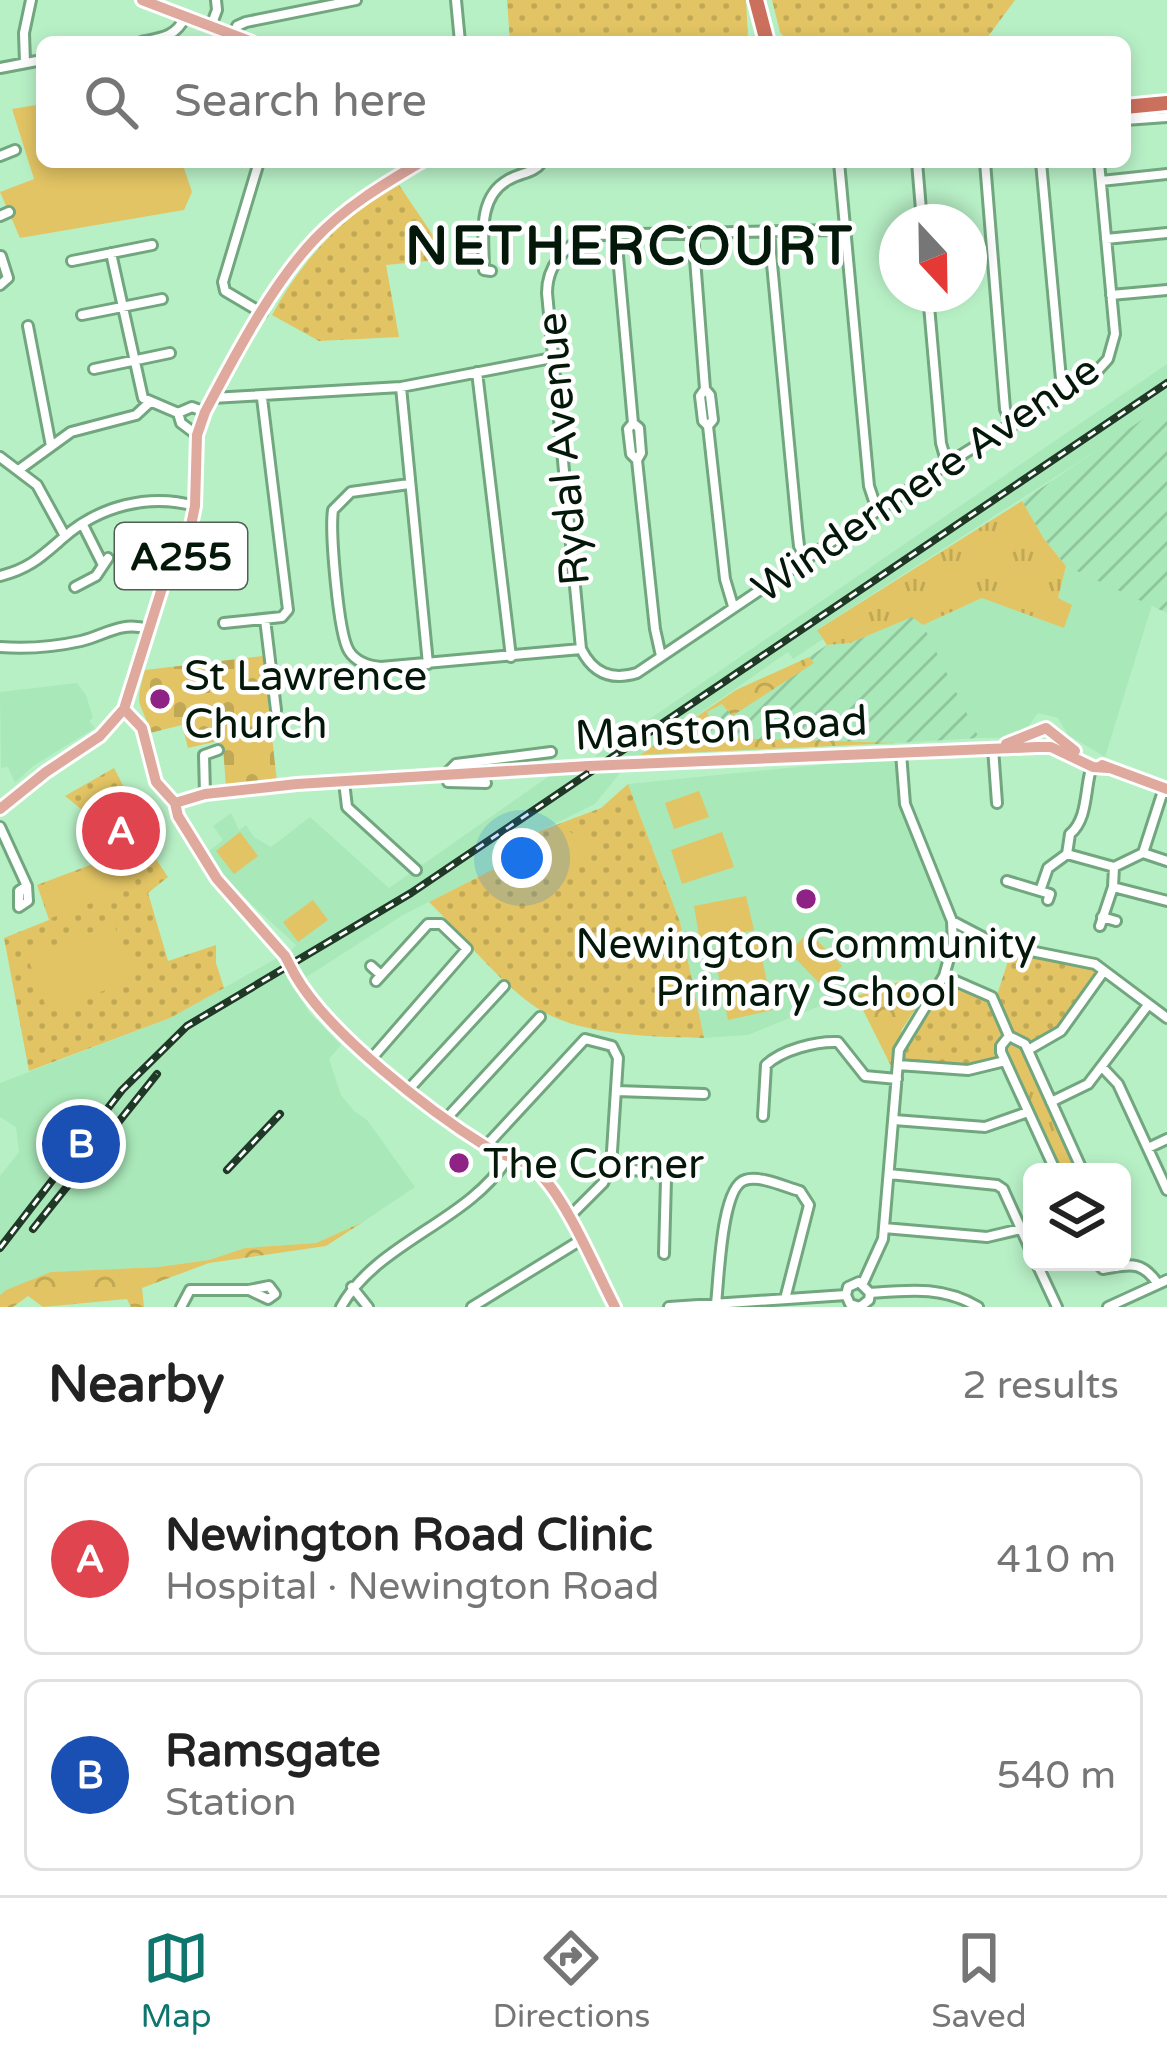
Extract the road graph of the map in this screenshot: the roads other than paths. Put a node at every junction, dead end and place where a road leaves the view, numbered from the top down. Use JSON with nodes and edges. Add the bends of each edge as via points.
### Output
{"nodes":[{"id":1,"x":31,"y":0,"type":"edge"},
{"id":2,"x":142,"y":0,"type":"edge"},
{"id":3,"x":216,"y":0,"type":"edge"},
{"id":4,"x":355,"y":0,"type":"edge"},
{"id":5,"x":456,"y":0,"type":"edge"},
{"id":6,"x":757,"y":3,"type":"edge"},
{"id":7,"x":185,"y":17,"type":"junction"},
{"id":8,"x":211,"y":26,"type":"junction"},
{"id":9,"x":232,"y":35,"type":"junction"},
{"id":10,"x":167,"y":36,"type":"edge"},
{"id":11,"x":235,"y":36,"type":"edge"},
{"id":12,"x":459,"y":36,"type":"edge"},
{"id":13,"x":757,"y":36,"type":"edge"},
{"id":14,"x":765,"y":36,"type":"edge"},
{"id":15,"x":36,"y":61,"type":"edge"},
{"id":16,"x":25,"y":63,"type":"junction"},
{"id":17,"x":0,"y":68,"type":"edge"},
{"id":18,"x":1167,"y":103,"type":"edge"},
{"id":19,"x":1131,"y":106,"type":"edge"},
{"id":20,"x":1167,"y":117,"type":"edge"},
{"id":21,"x":1131,"y":120,"type":"edge"},
{"id":22,"x":15,"y":150,"type":"dead end"},
{"id":23,"x":0,"y":156,"type":"edge"},
{"id":24,"x":257,"y":168,"type":"edge"},
{"id":25,"x":411,"y":168,"type":"edge"},
{"id":26,"x":538,"y":168,"type":"edge"},
{"id":27,"x":838,"y":168,"type":"edge"},
{"id":28,"x":918,"y":168,"type":"edge"},
{"id":29,"x":986,"y":168,"type":"edge"},
{"id":30,"x":1042,"y":168,"type":"edge"},
{"id":31,"x":1100,"y":168,"type":"edge"},
{"id":32,"x":1167,"y":174,"type":"edge"},
{"id":33,"x":1101,"y":181,"type":"junction"},
{"id":34,"x":920,"y":204,"type":"edge"},
{"id":35,"x":842,"y":227,"type":"junction"},
{"id":36,"x":769,"y":232,"type":"junction"},
{"id":37,"x":693,"y":233,"type":"junction"},
{"id":38,"x":1167,"y":233,"type":"edge"},
{"id":39,"x":616,"y":234,"type":"junction"},
{"id":40,"x":1106,"y":239,"type":"junction"},
{"id":41,"x":152,"y":245,"type":"dead end"},
{"id":42,"x":111,"y":253,"type":"junction"},
{"id":43,"x":1,"y":256,"type":"edge"},
{"id":44,"x":72,"y":261,"type":"dead end"},
{"id":45,"x":491,"y":271,"type":"dead end"},
{"id":46,"x":6,"y":285,"type":"edge"},
{"id":47,"x":1167,"y":290,"type":"edge"},
{"id":48,"x":1112,"y":295,"type":"junction"},
{"id":49,"x":162,"y":299,"type":"dead end"},
{"id":50,"x":122,"y":307,"type":"junction"},
{"id":51,"x":930,"y":312,"type":"edge"},
{"id":52,"x":263,"y":314,"type":"junction"},
{"id":53,"x":82,"y":315,"type":"dead end"},
{"id":54,"x":28,"y":326,"type":"dead end"},
{"id":55,"x":170,"y":353,"type":"dead end"},
{"id":56,"x":552,"y":358,"type":"junction"},
{"id":57,"x":133,"y":361,"type":"junction"},
{"id":58,"x":94,"y":369,"type":"dead end"},
{"id":59,"x":477,"y":372,"type":"junction"},
{"id":60,"x":400,"y":387,"type":"junction"},
{"id":61,"x":1066,"y":392,"type":"junction"},
{"id":62,"x":212,"y":398,"type":"junction"},
{"id":63,"x":262,"y":398,"type":"junction"},
{"id":64,"x":150,"y":402,"type":"junction"},
{"id":65,"x":205,"y":412,"type":"junction"},
{"id":66,"x":178,"y":413,"type":"junction"},
{"id":67,"x":1012,"y":426,"type":"junction"},
{"id":68,"x":197,"y":435,"type":"junction"},
{"id":69,"x":51,"y":446,"type":"junction"},
{"id":70,"x":0,"y":457,"type":"edge"},
{"id":71,"x":947,"y":464,"type":"junction"},
{"id":72,"x":20,"y":470,"type":"junction"},
{"id":73,"x":409,"y":484,"type":"junction"},
{"id":74,"x":195,"y":506,"type":"junction"},
{"id":75,"x":877,"y":510,"type":"junction"},
{"id":76,"x":83,"y":525,"type":"junction"},
{"id":77,"x":65,"y":536,"type":"junction"},
{"id":78,"x":806,"y":557,"type":"junction"},
{"id":79,"x":0,"y":576,"type":"edge"},
{"id":80,"x":75,"y":587,"type":"dead end"},
{"id":81,"x":733,"y":606,"type":"junction"},
{"id":82,"x":228,"y":619,"type":"dead end"},
{"id":83,"x":265,"y":619,"type":"junction"},
{"id":84,"x":148,"y":628,"type":"junction"},
{"id":85,"x":0,"y":646,"type":"edge"},
{"id":86,"x":581,"y":649,"type":"junction"},
{"id":87,"x":661,"y":656,"type":"junction"},
{"id":88,"x":511,"y":657,"type":"junction"},
{"id":89,"x":428,"y":664,"type":"junction"},
{"id":90,"x":286,"y":699,"type":"dead end"},
{"id":91,"x":124,"y":709,"type":"junction"},
{"id":92,"x":1035,"y":741,"type":"junction"},
{"id":93,"x":1053,"y":742,"type":"junction"},
{"id":94,"x":995,"y":748,"type":"junction"},
{"id":95,"x":218,"y":750,"type":"dead end"},
{"id":96,"x":551,"y":752,"type":"dead end"},
{"id":97,"x":901,"y":752,"type":"junction"},
{"id":98,"x":447,"y":773,"type":"junction"},
{"id":99,"x":1090,"y":773,"type":"dead end"},
{"id":100,"x":344,"y":780,"type":"junction"},
{"id":101,"x":485,"y":783,"type":"dead end"},
{"id":102,"x":1165,"y":788,"type":"edge"},
{"id":103,"x":205,"y":794,"type":"junction"},
{"id":104,"x":175,"y":803,"type":"junction"},
{"id":105,"x":998,"y":803,"type":"dead end"},
{"id":106,"x":0,"y":809,"type":"edge"},
{"id":107,"x":0,"y":827,"type":"edge"},
{"id":108,"x":1143,"y":853,"type":"junction"},
{"id":109,"x":1067,"y":854,"type":"junction"},
{"id":110,"x":1167,"y":861,"type":"edge"},
{"id":111,"x":1114,"y":867,"type":"junction"},
{"id":112,"x":416,"y":870,"type":"dead end"},
{"id":113,"x":1007,"y":881,"type":"dead end"},
{"id":114,"x":27,"y":886,"type":"dead end"},
{"id":115,"x":1113,"y":886,"type":"junction"},
{"id":116,"x":1040,"y":891,"type":"junction"},
{"id":117,"x":1048,"y":900,"type":"dead end"},
{"id":118,"x":1167,"y":902,"type":"edge"},
{"id":119,"x":952,"y":921,"type":"junction"},
{"id":120,"x":1116,"y":921,"type":"dead end"},
{"id":121,"x":371,"y":966,"type":"dead end"},
{"id":122,"x":1104,"y":971,"type":"junction"},
{"id":123,"x":944,"y":976,"type":"junction"},
{"id":124,"x":504,"y":986,"type":"dead end"},
{"id":125,"x":1148,"y":1005,"type":"junction"},
{"id":126,"x":540,"y":1017,"type":"dead end"},
{"id":127,"x":1167,"y":1018,"type":"edge"},
{"id":128,"x":1009,"y":1036,"type":"junction"},
{"id":129,"x":1028,"y":1050,"type":"junction"},
{"id":130,"x":372,"y":1058,"type":"junction"},
{"id":131,"x":1004,"y":1061,"type":"junction"},
{"id":132,"x":898,"y":1065,"type":"junction"},
{"id":133,"x":1102,"y":1067,"type":"junction"},
{"id":134,"x":897,"y":1079,"type":"junction"},
{"id":135,"x":409,"y":1089,"type":"junction"},
{"id":136,"x":616,"y":1091,"type":"junction"},
{"id":137,"x":704,"y":1094,"type":"dead end"},
{"id":138,"x":1052,"y":1102,"type":"junction"},
{"id":139,"x":1028,"y":1112,"type":"junction"},
{"id":140,"x":763,"y":1116,"type":"dead end"},
{"id":141,"x":446,"y":1119,"type":"junction"},
{"id":142,"x":893,"y":1120,"type":"junction"},
{"id":143,"x":1167,"y":1139,"type":"edge"},
{"id":144,"x":485,"y":1147,"type":"junction"},
{"id":145,"x":1148,"y":1148,"type":"junction"},
{"id":146,"x":508,"y":1158,"type":"junction"},
{"id":147,"x":1052,"y":1163,"type":"edge"},
{"id":148,"x":1079,"y":1163,"type":"edge"},
{"id":149,"x":610,"y":1167,"type":"junction"},
{"id":150,"x":889,"y":1174,"type":"junction"},
{"id":151,"x":1167,"y":1190,"type":"edge"},
{"id":152,"x":568,"y":1218,"type":"junction"},
{"id":153,"x":884,"y":1228,"type":"junction"},
{"id":154,"x":1021,"y":1229,"type":"junction"},
{"id":155,"x":1023,"y":1233,"type":"edge"},
{"id":156,"x":581,"y":1240,"type":"junction"},
{"id":157,"x":667,"y":1249,"type":"dead end"},
{"id":158,"x":1131,"y":1262,"type":"edge"},
{"id":159,"x":1040,"y":1271,"type":"edge"},
{"id":160,"x":1162,"y":1282,"type":"edge"},
{"id":161,"x":863,"y":1283,"type":"junction"},
{"id":162,"x":352,"y":1287,"type":"junction"},
{"id":163,"x":249,"y":1290,"type":"dead end"},
{"id":164,"x":870,"y":1293,"type":"junction"},
{"id":165,"x":846,"y":1295,"type":"junction"},
{"id":166,"x":785,"y":1299,"type":"junction"},
{"id":167,"x":716,"y":1304,"type":"junction"},
{"id":168,"x":853,"y":1306,"type":"edge"},
{"id":169,"x":181,"y":1307,"type":"edge"},
{"id":170,"x":341,"y":1307,"type":"edge"},
{"id":171,"x":368,"y":1307,"type":"edge"},
{"id":172,"x":472,"y":1307,"type":"edge"},
{"id":173,"x":615,"y":1307,"type":"edge"},
{"id":174,"x":669,"y":1307,"type":"edge"},
{"id":175,"x":978,"y":1307,"type":"edge"},
{"id":176,"x":1057,"y":1307,"type":"edge"},
{"id":177,"x":1108,"y":1307,"type":"edge"}],
"edges":[{"from":1,"to":16,"type":"street"},
{"from":2,"to":7,"type":"main road"},
{"from":3,"to":8,"type":"street"},
{"from":4,"to":9,"type":"street","via":[[246,22]]},
{"from":5,"to":12,"type":"street"},
{"from":6,"to":13,"type":"highway"},
{"from":6,"to":14,"type":"highway"},
{"from":7,"to":8,"type":"main road"},
{"from":7,"to":10,"type":"street"},
{"from":8,"to":9,"type":"main road"},
{"from":9,"to":11,"type":"main road"},
{"from":15,"to":16,"type":"street"},
{"from":16,"to":17,"type":"street"},
{"from":18,"to":19,"type":"highway"},
{"from":20,"to":21,"type":"street"},
{"from":22,"to":23,"type":"street"},
{"from":24,"to":52,"type":"street","via":[[223,282]]},
{"from":25,"to":52,"type":"main road","number":"A255","via":[[316,237]]},
{"from":26,"to":45,"type":"street","via":[[502,184],[488,201],[484,270]]},
{"from":27,"to":35,"type":"street"},
{"from":28,"to":34,"type":"street"},
{"from":29,"to":67,"type":"street"},
{"from":30,"to":61,"type":"street"},
{"from":31,"to":33,"type":"street","name":"Windermere Avenue"},
{"from":32,"to":33,"type":"street"},
{"from":33,"to":40,"type":"street","name":"Windermere Avenue"},
{"from":35,"to":36,"type":"street","name":"Rydal Avenue"},
{"from":35,"to":75,"type":"street"},
{"from":36,"to":37,"type":"street","name":"Rydal Avenue"},
{"from":36,"to":78,"type":"street","via":[[796,528]]},
{"from":37,"to":39,"type":"street","name":"Rydal Avenue"},
{"from":37,"to":81,"type":"street","via":[[701,409]]},
{"from":38,"to":40,"type":"street"},
{"from":39,"to":56,"type":"street","name":"Rydal Avenue","via":[[583,237],[553,265]]},
{"from":39,"to":87,"type":"street"},
{"from":40,"to":48,"type":"street","name":"Windermere Avenue"},
{"from":41,"to":42,"type":"street"},
{"from":42,"to":44,"type":"street"},
{"from":42,"to":50,"type":"street"},
{"from":43,"to":46,"type":"street"},
{"from":47,"to":48,"type":"street"},
{"from":48,"to":61,"type":"street","name":"Windermere Avenue","via":[[1108,359]]},
{"from":49,"to":50,"type":"street"},
{"from":50,"to":53,"type":"street"},
{"from":50,"to":57,"type":"street"},
{"from":51,"to":71,"type":"street"},
{"from":52,"to":62,"type":"main road","number":"A255"},
{"from":54,"to":69,"type":"street"},
{"from":55,"to":57,"type":"street"},
{"from":56,"to":59,"type":"street"},
{"from":56,"to":86,"type":"street","name":"Rydal Avenue"},
{"from":57,"to":58,"type":"street"},
{"from":57,"to":64,"type":"street"},
{"from":59,"to":60,"type":"street"},
{"from":59,"to":88,"type":"street"},
{"from":60,"to":63,"type":"street"},
{"from":60,"to":73,"type":"street"},
{"from":61,"to":67,"type":"street","name":"Windermere Avenue"},
{"from":62,"to":63,"type":"street"},
{"from":62,"to":65,"type":"main road","number":"A255"},
{"from":63,"to":83,"type":"street","via":[[288,610]]},
{"from":64,"to":66,"type":"street"},
{"from":64,"to":69,"type":"street","via":[[136,415],[83,426]]},
{"from":65,"to":66,"type":"street"},
{"from":65,"to":68,"type":"main road","number":"A255"},
{"from":66,"to":68,"type":"street"},
{"from":67,"to":71,"type":"street","name":"Windermere Avenue"},
{"from":68,"to":74,"type":"main road","number":"A255"},
{"from":69,"to":72,"type":"street"},
{"from":70,"to":72,"type":"street"},
{"from":71,"to":75,"type":"street","name":"Windermere Avenue"},
{"from":72,"to":77,"type":"street"},
{"from":73,"to":89,"type":"street"},
{"from":73,"to":89,"type":"street","via":[[351,492],[333,510],[332,536],[348,650],[370,667]]},
{"from":74,"to":76,"type":"street","via":[[141,499]]},
{"from":74,"to":84,"type":"main road","number":"A255"},
{"from":75,"to":78,"type":"street","name":"Windermere Avenue"},
{"from":76,"to":77,"type":"street"},
{"from":76,"to":80,"type":"street","via":[[105,562]]},
{"from":77,"to":79,"type":"street","via":[[34,566]]},
{"from":78,"to":81,"type":"street","name":"Windermere Avenue"},
{"from":81,"to":87,"type":"street","name":"Windermere Avenue"},
{"from":82,"to":83,"type":"street"},
{"from":83,"to":90,"type":"street","via":[[275,705]]},
{"from":84,"to":85,"type":"street","via":[[121,625],[64,645]]},
{"from":84,"to":91,"type":"main road","number":"A255"},
{"from":86,"to":87,"type":"street","name":"Windermere Avenue","via":[[592,666],[617,676]]},
{"from":86,"to":88,"type":"street"},
{"from":88,"to":89,"type":"street"},
{"from":91,"to":104,"type":"main road","via":[[142,728],[156,782]]},
{"from":91,"to":106,"type":"main road","number":"A255"},
{"from":92,"to":93,"type":"main road","name":"Manston Road"},
{"from":92,"to":93,"type":"main road","name":"Manston Road","via":[[1046,728]]},
{"from":92,"to":94,"type":"main road","name":"Manston Road"},
{"from":93,"to":102,"type":"main road","name":"Manston Road","via":[[1093,767]]},
{"from":94,"to":97,"type":"main road","name":"Manston Road"},
{"from":94,"to":105,"type":"street"},
{"from":95,"to":103,"type":"street","via":[[204,755]]},
{"from":96,"to":98,"type":"street","name":"Manston Road","via":[[456,764]]},
{"from":97,"to":98,"type":"main road","name":"Manston Road","bridge":true},
{"from":97,"to":119,"type":"street","via":[[904,804]]},
{"from":98,"to":100,"type":"main road","name":"Manston Road"},
{"from":98,"to":101,"type":"street","name":"Manston Road","via":[[448,782]]},
{"from":99,"to":109,"type":"street"},
{"from":100,"to":103,"type":"main road","name":"Manston Road"},
{"from":100,"to":112,"type":"street","via":[[349,809]]},
{"from":102,"to":108,"type":"street"},
{"from":103,"to":104,"type":"main road","name":"Manston Road"},
{"from":104,"to":130,"type":"main road","bridge":true,"via":[[226,891],[285,956],[321,1014]]},
{"from":107,"to":114,"type":"street"},
{"from":108,"to":110,"type":"street"},
{"from":108,"to":111,"type":"street"},
{"from":109,"to":111,"type":"street"},
{"from":109,"to":116,"type":"street","via":[[1048,868]]},
{"from":111,"to":115,"type":"street"},
{"from":113,"to":116,"type":"street"},
{"from":115,"to":118,"type":"street"},
{"from":115,"to":120,"type":"street","via":[[1101,921]]},
{"from":116,"to":117,"type":"street"},
{"from":119,"to":122,"type":"street","via":[[996,944]]},
{"from":119,"to":123,"type":"street"},
{"from":121,"to":130,"type":"street","via":[[378,978],[428,923],[441,924],[467,950]]},
{"from":122,"to":125,"type":"street"},
{"from":122,"to":129,"type":"street","via":[[1061,1031]]},
{"from":123,"to":128,"type":"street","via":[[992,998]]},
{"from":123,"to":132,"type":"street","via":[[905,1035]]},
{"from":124,"to":135,"type":"street"},
{"from":125,"to":127,"type":"street"},
{"from":125,"to":133,"type":"street"},
{"from":126,"to":141,"type":"street"},
{"from":128,"to":129,"type":"street"},
{"from":128,"to":131,"type":"street"},
{"from":129,"to":138,"type":"street"},
{"from":130,"to":135,"type":"main road"},
{"from":131,"to":132,"type":"street","via":[[968,1070]]},
{"from":131,"to":139,"type":"street"},
{"from":132,"to":134,"type":"street"},
{"from":133,"to":138,"type":"street"},
{"from":133,"to":145,"type":"street"},
{"from":134,"to":140,"type":"street","via":[[865,1076],[838,1042],[810,1046],[766,1065]]},
{"from":134,"to":142,"type":"street"},
{"from":135,"to":141,"type":"main road"},
{"from":136,"to":137,"type":"street"},
{"from":136,"to":144,"type":"street","via":[[615,1050],[585,1039]]},
{"from":136,"to":149,"type":"street"},
{"from":138,"to":148,"type":"street"},
{"from":139,"to":142,"type":"street","via":[[985,1127]]},
{"from":139,"to":147,"type":"street"},
{"from":141,"to":144,"type":"main road"},
{"from":142,"to":150,"type":"street"},
{"from":143,"to":145,"type":"street"},
{"from":144,"to":146,"type":"main road"},
{"from":145,"to":151,"type":"street"},
{"from":146,"to":152,"type":"main road","via":[[535,1169]]},
{"from":146,"to":162,"type":"street"},
{"from":149,"to":152,"type":"street"},
{"from":149,"to":157,"type":"street","via":[[661,1174],[668,1185]]},
{"from":150,"to":153,"type":"street"},
{"from":150,"to":154,"type":"street","via":[[997,1185]]},
{"from":152,"to":156,"type":"main road"},
{"from":153,"to":154,"type":"street","via":[[987,1237]]},
{"from":153,"to":161,"type":"street"},
{"from":154,"to":155,"type":"street"},
{"from":156,"to":172,"type":"street"},
{"from":156,"to":173,"type":"main road"},
{"from":158,"to":160,"type":"street"},
{"from":159,"to":176,"type":"street"},
{"from":160,"to":177,"type":"street"},
{"from":161,"to":164,"type":"street"},
{"from":161,"to":165,"type":"street"},
{"from":162,"to":170,"type":"street"},
{"from":162,"to":171,"type":"street"},
{"from":163,"to":169,"type":"street","via":[[190,1290]]},
{"from":164,"to":168,"type":"street"},
{"from":164,"to":175,"type":"street","via":[[934,1290]]},
{"from":165,"to":166,"type":"street"},
{"from":165,"to":168,"type":"street"},
{"from":166,"to":167,"type":"street"},
{"from":166,"to":167,"type":"street","via":[[809,1205],[800,1191],[752,1178],[729,1197]]},
{"from":167,"to":174,"type":"street"}]}
